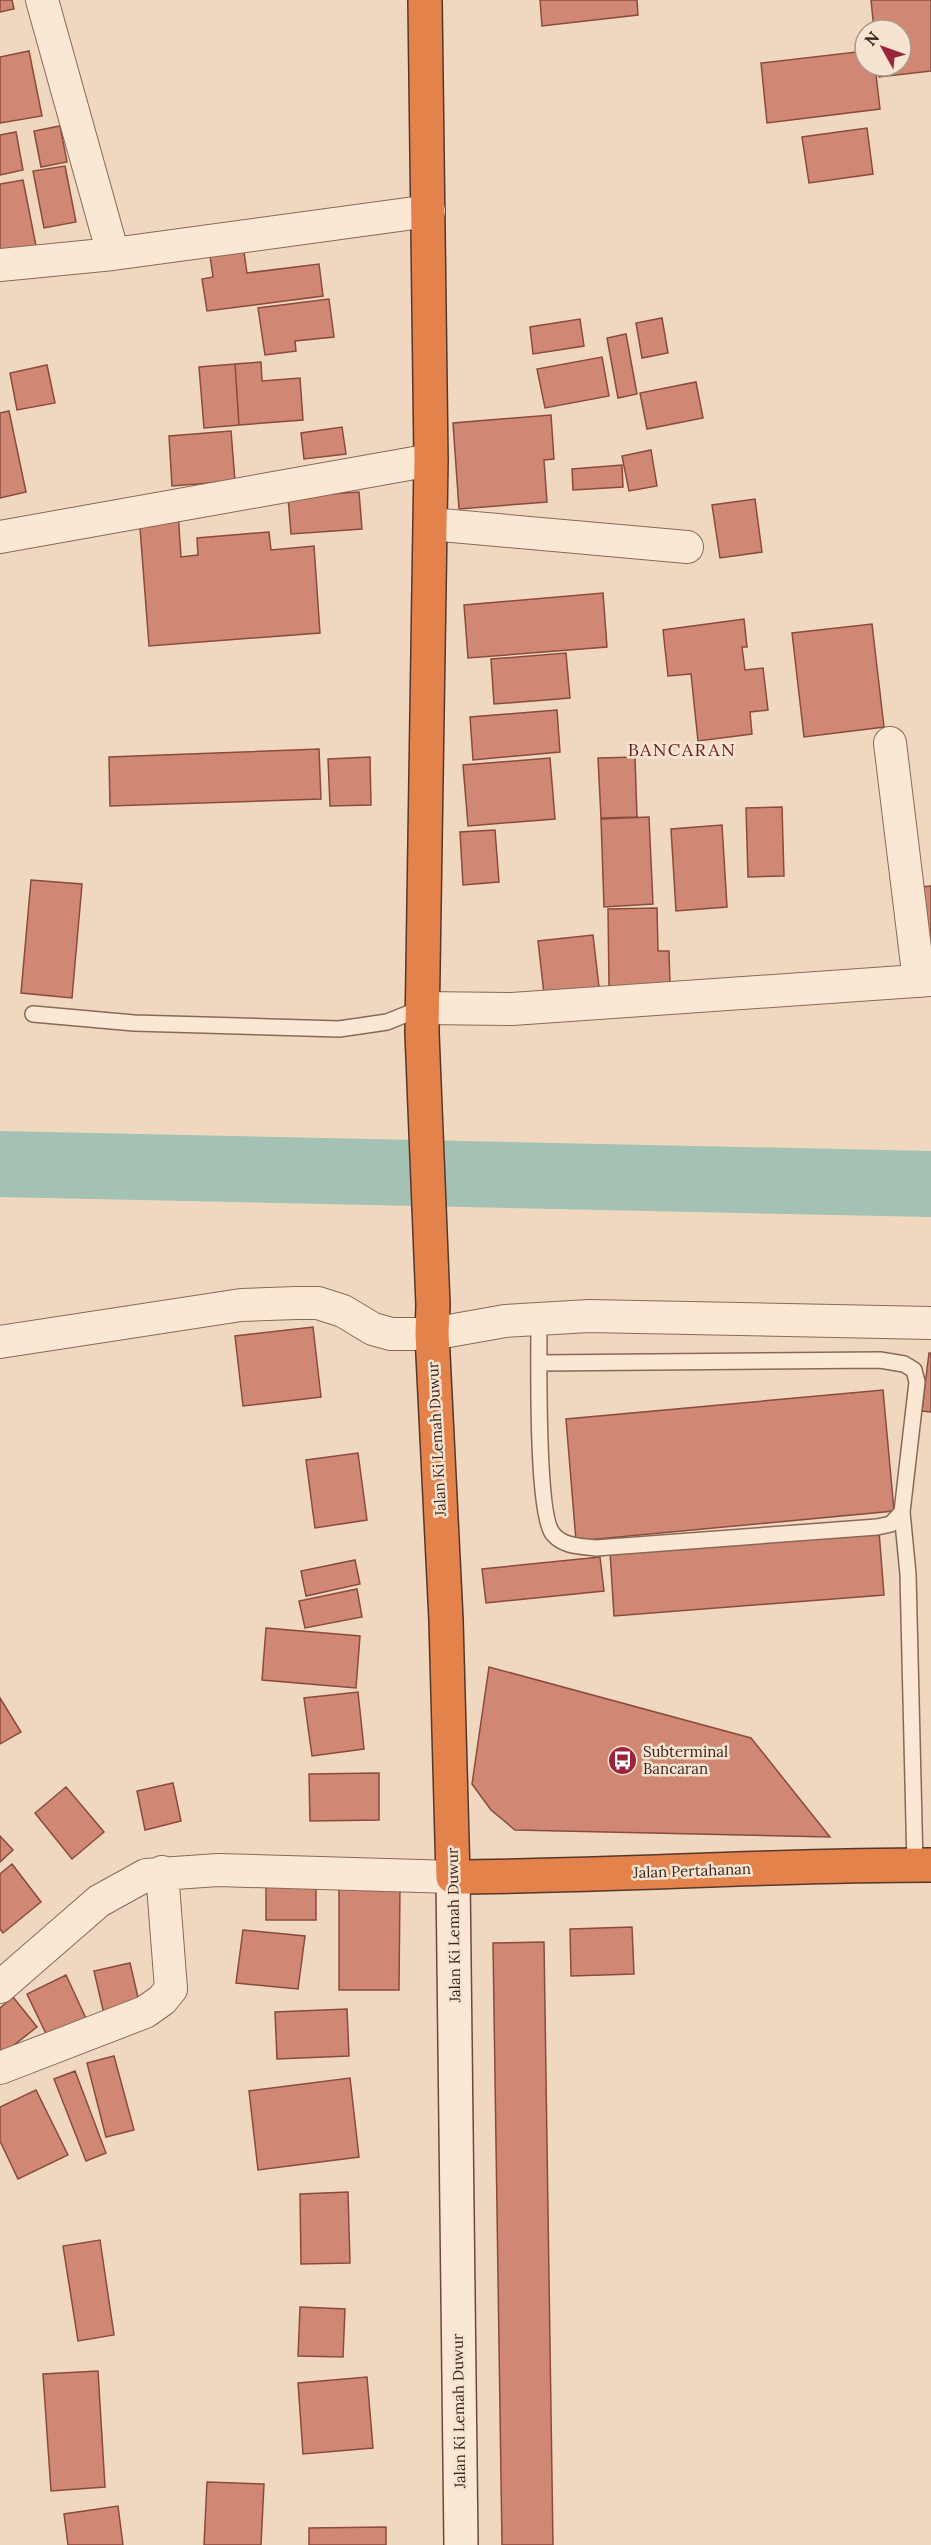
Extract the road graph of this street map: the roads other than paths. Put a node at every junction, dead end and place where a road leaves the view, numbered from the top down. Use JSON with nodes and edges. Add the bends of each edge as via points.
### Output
{"nodes":[{"id":1,"x":42,"y":0,"type":"edge"},
{"id":2,"x":425,"y":0,"type":"edge"},
{"id":3,"x":429,"y":211,"type":"junction"},
{"id":4,"x":113,"y":254,"type":"junction"},
{"id":5,"x":0,"y":265,"type":"edge"},
{"id":6,"x":431,"y":460,"type":"junction"},
{"id":7,"x":430,"y":524,"type":"junction"},
{"id":8,"x":0,"y":537,"type":"edge"},
{"id":9,"x":687,"y":547,"type":"dead end"},
{"id":10,"x":890,"y":742,"type":"dead end"},
{"id":11,"x":925,"y":981,"type":"edge"},
{"id":12,"x":33,"y":1014,"type":"dead end"},
{"id":13,"x":422,"y":1020,"type":"junction"},
{"id":14,"x":433,"y":1319,"type":"junction"},
{"id":15,"x":539,"y":1319,"type":"junction"},
{"id":16,"x":931,"y":1323,"type":"edge"},
{"id":17,"x":0,"y":1342,"type":"edge"},
{"id":18,"x":540,"y":1363,"type":"junction"},
{"id":19,"x":902,"y":1512,"type":"junction"},
{"id":20,"x":923,"y":1865,"type":"edge"},
{"id":21,"x":162,"y":1872,"type":"junction"},
{"id":22,"x":453,"y":1877,"type":"junction"},
{"id":23,"x":0,"y":1987,"type":"edge"},
{"id":24,"x":0,"y":2068,"type":"edge"},
{"id":25,"x":461,"y":2545,"type":"edge"}],
"edges":[{"from":1,"to":4,"type":"street"},
{"from":2,"to":3,"type":"highway","name":"Jalan Ki Lemah Duwur"},
{"from":3,"to":4,"type":"street"},
{"from":3,"to":6,"type":"highway","name":"Jalan Ki Lemah Duwur"},
{"from":4,"to":5,"type":"street"},
{"from":6,"to":7,"type":"highway","name":"Jalan Ki Lemah Duwur"},
{"from":6,"to":8,"type":"street"},
{"from":7,"to":9,"type":"street"},
{"from":7,"to":13,"type":"highway","name":"Jalan Ki Lemah Duwur"},
{"from":10,"to":11,"type":"street"},
{"from":11,"to":13,"type":"street","via":[[512,1009]]},
{"from":12,"to":13,"type":"lane","via":[[134,1023],[339,1029]]},
{"from":13,"to":14,"type":"highway","name":"Jalan Ki Lemah Duwur"},
{"from":14,"to":15,"type":"street"},
{"from":14,"to":17,"type":"street","via":[[391,1334],[373,1329],[343,1311],[318,1304],[241,1305]]},
{"from":14,"to":22,"type":"highway","name":"Jalan Ki Lemah Duwur"},
{"from":15,"to":16,"type":"street","via":[[589,1316]]},
{"from":15,"to":18,"type":"lane"},
{"from":18,"to":19,"type":"lane","via":[[880,1360],[904,1364],[914,1370],[917,1382]]},
{"from":18,"to":19,"type":"lane","via":[[543,1504],[552,1534],[568,1545],[596,1548],[877,1527],[891,1524]]},
{"from":19,"to":20,"type":"lane"},
{"from":20,"to":22,"type":"highway","name":"Jalan Pertahanan"},
{"from":21,"to":22,"type":"street"},
{"from":21,"to":23,"type":"street","via":[[146,1875],[99,1901]]},
{"from":21,"to":24,"type":"street","via":[[171,1989],[162,2000],[145,2012]]},
{"from":22,"to":25,"type":"main road","name":"Jalan Ki Lemah Duwur"}]}
